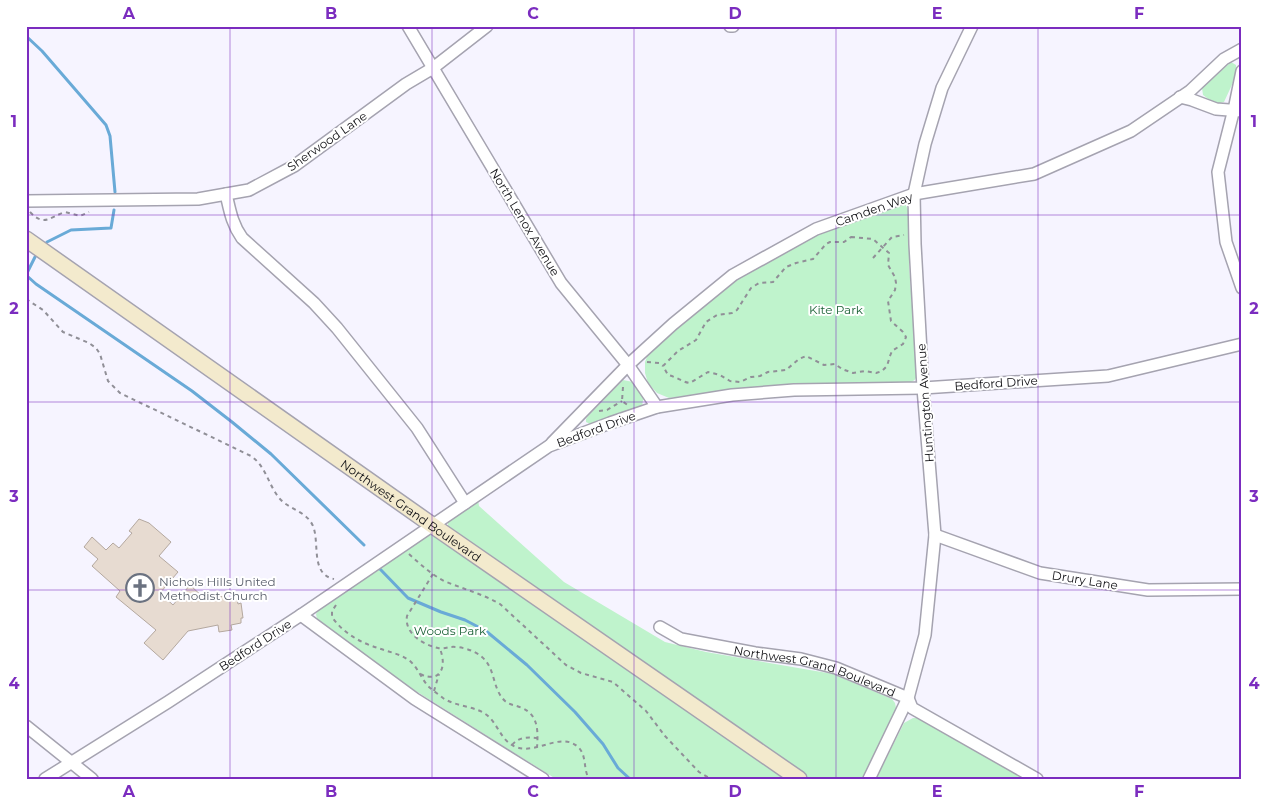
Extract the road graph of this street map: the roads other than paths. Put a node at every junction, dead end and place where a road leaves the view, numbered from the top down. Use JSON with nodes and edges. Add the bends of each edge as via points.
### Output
{"nodes":[{"id":1,"x":408,"y":26,"type":"edge"},
{"id":2,"x":487,"y":26,"type":"edge"},
{"id":3,"x":972,"y":26,"type":"edge"},
{"id":4,"x":1242,"y":50,"type":"edge"},
{"id":5,"x":432,"y":68,"type":"junction"},
{"id":6,"x":1242,"y":71,"type":"edge"},
{"id":7,"x":1180,"y":98,"type":"junction"},
{"id":8,"x":1238,"y":111,"type":"edge"},
{"id":9,"x":226,"y":194,"type":"junction"},
{"id":10,"x":914,"y":194,"type":"junction"},
{"id":11,"x":27,"y":205,"type":"edge"},
{"id":12,"x":26,"y":239,"type":"edge"},
{"id":13,"x":1242,"y":288,"type":"edge"},
{"id":14,"x":1242,"y":344,"type":"edge"},
{"id":15,"x":626,"y":367,"type":"junction"},
{"id":16,"x":923,"y":388,"type":"junction"},
{"id":17,"x":657,"y":407,"type":"junction"},
{"id":18,"x":549,"y":446,"type":"junction"},
{"id":19,"x":465,"y":502,"type":"junction"},
{"id":20,"x":432,"y":525,"type":"junction"},
{"id":21,"x":935,"y":534,"type":"junction"},
{"id":22,"x":1242,"y":589,"type":"edge"},
{"id":23,"x":301,"y":615,"type":"junction"},
{"id":24,"x":660,"y":627,"type":"dead end"},
{"id":25,"x":908,"y":698,"type":"junction"},
{"id":26,"x":26,"y":726,"type":"edge"},
{"id":27,"x":72,"y":762,"type":"junction"},
{"id":28,"x":45,"y":779,"type":"edge"},
{"id":29,"x":92,"y":779,"type":"edge"},
{"id":30,"x":543,"y":779,"type":"edge"},
{"id":31,"x":799,"y":779,"type":"edge"},
{"id":32,"x":869,"y":779,"type":"edge"},
{"id":33,"x":1037,"y":779,"type":"edge"}],
"edges":[{"from":1,"to":5,"type":"street","name":"North Lenox Avenue"},
{"from":2,"to":5,"type":"street","name":"Sherwood Lane"},
{"from":3,"to":10,"type":"street","name":"Huntington Avenue","via":[[942,88]]},
{"from":4,"to":7,"type":"street","name":"Camden Way","via":[[1224,59]]},
{"from":5,"to":9,"type":"street","name":"Sherwood Lane","via":[[294,166],[249,190]]},
{"from":5,"to":15,"type":"street","name":"North Lenox Avenue","via":[[562,283]]},
{"from":6,"to":8,"type":"street"},
{"from":7,"to":8,"type":"street","via":[[1216,109]]},
{"from":7,"to":10,"type":"street","name":"Camden Way","via":[[1131,130],[1034,174]]},
{"from":8,"to":13,"type":"street","via":[[1218,172],[1226,242]]},
{"from":9,"to":11,"type":"street","name":"Sherwood Lane","via":[[198,199]]},
{"from":9,"to":19,"type":"street","via":[[231,218],[242,238],[314,303],[336,328],[417,428]]},
{"from":10,"to":15,"type":"street","name":"Camden Way","via":[[816,229],[733,275]]},
{"from":10,"to":16,"type":"street","name":"Huntington Avenue"},
{"from":12,"to":20,"type":"street","name":"Northwest Grand Boulevard"},
{"from":14,"to":16,"type":"street","name":"Bedford Drive","via":[[1108,376]]},
{"from":15,"to":17,"type":"street","name":"North Lenox Avenue"},
{"from":15,"to":18,"type":"street","name":"Camden Way"},
{"from":16,"to":17,"type":"street","name":"Bedford Drive","via":[[794,390],[741,394]]},
{"from":16,"to":21,"type":"street","name":"Huntington Avenue"},
{"from":17,"to":18,"type":"street","name":"Bedford Drive"},
{"from":18,"to":19,"type":"street","name":"Bedford Drive"},
{"from":19,"to":20,"type":"street","name":"Bedford Drive"},
{"from":20,"to":23,"type":"street","name":"Bedford Drive"},
{"from":20,"to":31,"type":"street","name":"Northwest Grand Boulevard"},
{"from":21,"to":22,"type":"street","name":"Drury Lane","via":[[1040,573],[1148,590]]},
{"from":21,"to":25,"type":"street","name":"Huntington Avenue","via":[[925,635]]},
{"from":23,"to":27,"type":"street","name":"Bedford Drive"},
{"from":23,"to":30,"type":"street","via":[[415,699]]},
{"from":24,"to":25,"type":"street","name":"Northwest Grand Boulevard","via":[[681,639],[836,668]]},
{"from":25,"to":32,"type":"street","name":"Huntington Avenue"},
{"from":25,"to":33,"type":"street","name":"Northwest Grand Boulevard","via":[[912,708]]},
{"from":26,"to":27,"type":"street"},
{"from":27,"to":28,"type":"street","name":"Bedford Drive"},
{"from":27,"to":29,"type":"street"}]}
